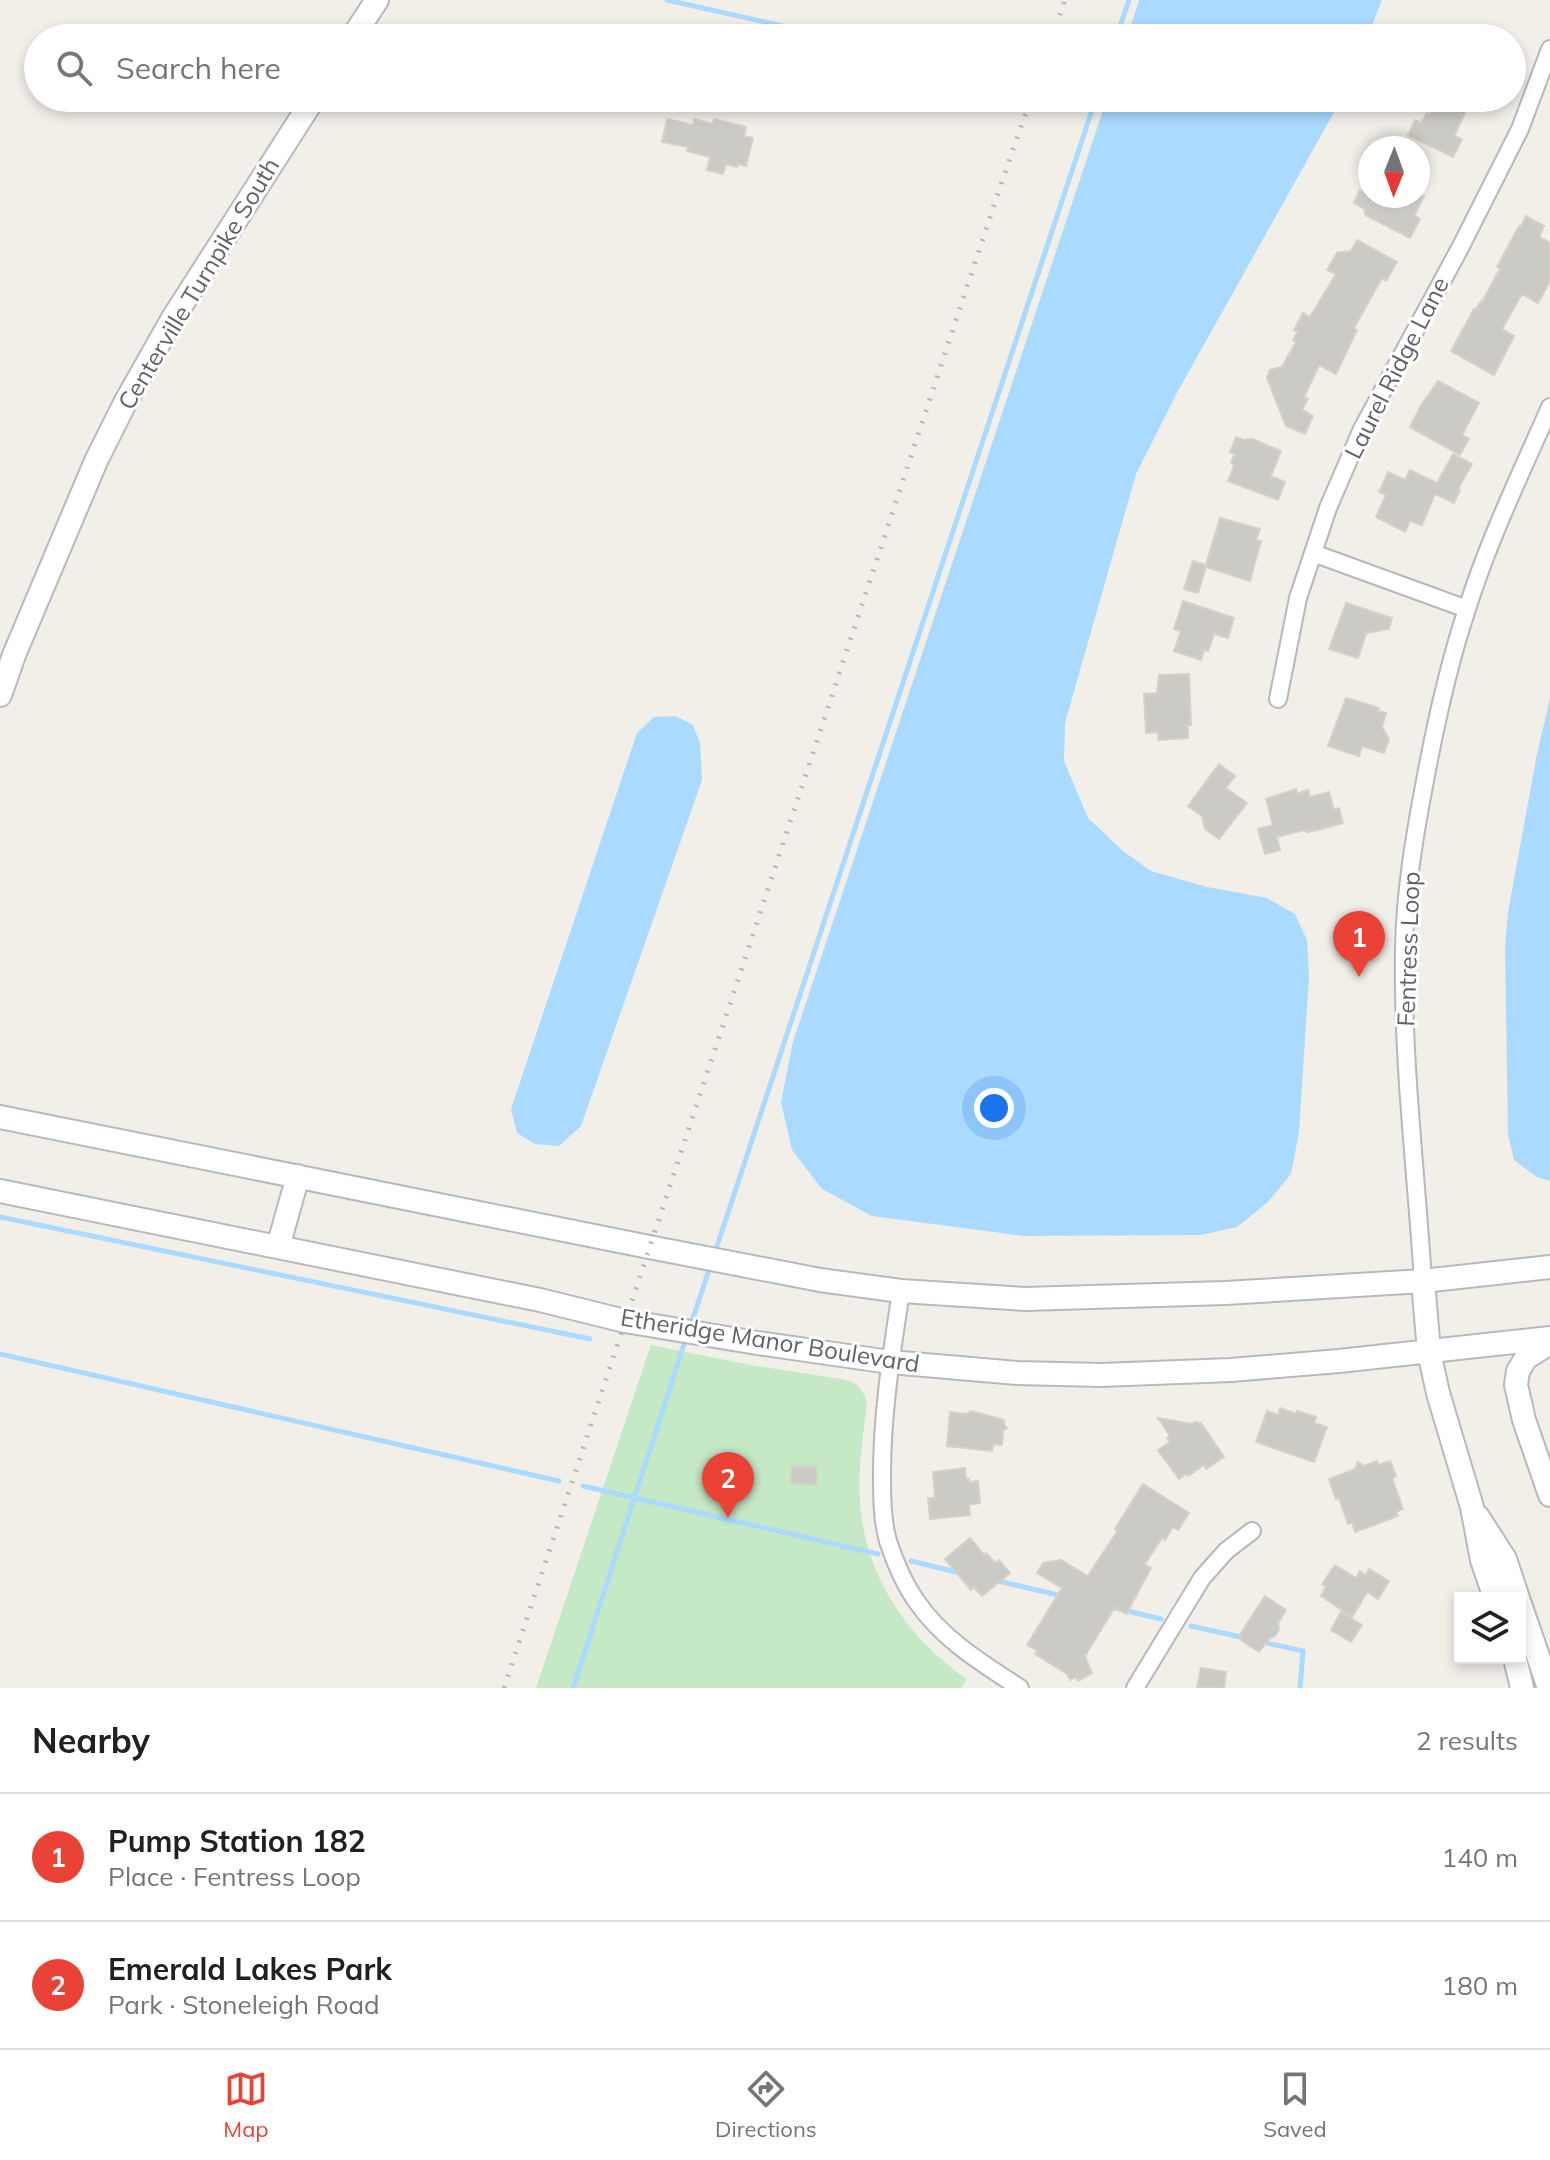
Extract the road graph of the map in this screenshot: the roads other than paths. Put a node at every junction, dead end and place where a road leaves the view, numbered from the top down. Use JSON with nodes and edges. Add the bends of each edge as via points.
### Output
{"nodes":[{"id":1,"x":377,"y":0,"type":"edge"},
{"id":2,"x":361,"y":24,"type":"edge"},
{"id":3,"x":1550,"y":49,"type":"edge"},
{"id":4,"x":305,"y":112,"type":"edge"},
{"id":5,"x":1550,"y":407,"type":"edge"},
{"id":6,"x":1313,"y":553,"type":"junction"},
{"id":7,"x":1467,"y":609,"type":"junction"},
{"id":8,"x":0,"y":695,"type":"edge"},
{"id":9,"x":1278,"y":699,"type":"dead end"},
{"id":10,"x":0,"y":1117,"type":"edge"},
{"id":11,"x":298,"y":1176,"type":"junction"},
{"id":12,"x":0,"y":1191,"type":"edge"},
{"id":13,"x":278,"y":1247,"type":"junction"},
{"id":14,"x":1550,"y":1267,"type":"edge"},
{"id":15,"x":1423,"y":1281,"type":"junction"},
{"id":16,"x":901,"y":1291,"type":"junction"},
{"id":17,"x":1550,"y":1341,"type":"edge"},
{"id":18,"x":1429,"y":1352,"type":"junction"},
{"id":19,"x":890,"y":1362,"type":"junction"},
{"id":20,"x":1550,"y":1495,"type":"edge"},
{"id":21,"x":1472,"y":1507,"type":"junction"},
{"id":22,"x":1252,"y":1531,"type":"dead end"},
{"id":23,"x":1493,"y":1592,"type":"edge"},
{"id":24,"x":1516,"y":1592,"type":"edge"},
{"id":25,"x":1526,"y":1621,"type":"edge"},
{"id":26,"x":1516,"y":1664,"type":"edge"},
{"id":27,"x":1020,"y":1688,"type":"edge"},
{"id":28,"x":1135,"y":1688,"type":"edge"},
{"id":29,"x":1522,"y":1688,"type":"edge"},
{"id":30,"x":1549,"y":1688,"type":"edge"}],
"edges":[{"from":1,"to":2,"type":"main road"},
{"from":3,"to":6,"type":"street","name":"Laurel Ridge Lane","via":[[1520,129],[1362,429]]},
{"from":4,"to":8,"type":"main road","name":"Centerville Turnpike South","via":[[125,403]]},
{"from":5,"to":7,"type":"street","name":"Fentress Loop"},
{"from":6,"to":7,"type":"street"},
{"from":6,"to":9,"type":"street","name":"Laurel Ridge Lane","via":[[1298,598]]},
{"from":7,"to":15,"type":"street","name":"Fentress Loop","via":[[1435,729],[1412,847],[1404,946],[1409,1110]]},
{"from":10,"to":11,"type":"main road"},
{"from":11,"to":13,"type":"main road"},
{"from":11,"to":16,"type":"main road","via":[[820,1280]]},
{"from":12,"to":13,"type":"main road","name":"Etheridge Manor Boulevard"},
{"from":13,"to":19,"type":"main road","name":"Etheridge Manor Boulevard","via":[[625,1321]]},
{"from":14,"to":15,"type":"main road"},
{"from":15,"to":16,"type":"main road","via":[[1025,1299]]},
{"from":15,"to":18,"type":"main road","name":"Fentress Loop"},
{"from":16,"to":19,"type":"street"},
{"from":17,"to":18,"type":"main road","name":"Etheridge Manor Boulevard"},
{"from":17,"to":20,"type":"main road","via":[[1526,1358],[1516,1385]]},
{"from":18,"to":19,"type":"main road","name":"Etheridge Manor Boulevard","via":[[1231,1370],[1101,1375]]},
{"from":18,"to":21,"type":"main road","name":"Fentress Loop"},
{"from":19,"to":27,"type":"street","via":[[882,1499],[887,1539],[900,1574],[941,1630]]},
{"from":21,"to":23,"type":"main road","name":"Fentress Loop"},
{"from":21,"to":24,"type":"main road","name":"Fentress Loop","via":[[1505,1559]]},
{"from":22,"to":28,"type":"street","via":[[1202,1578]]},
{"from":25,"to":30,"type":"main road","name":"Fentress Loop"},
{"from":26,"to":29,"type":"main road"}]}
